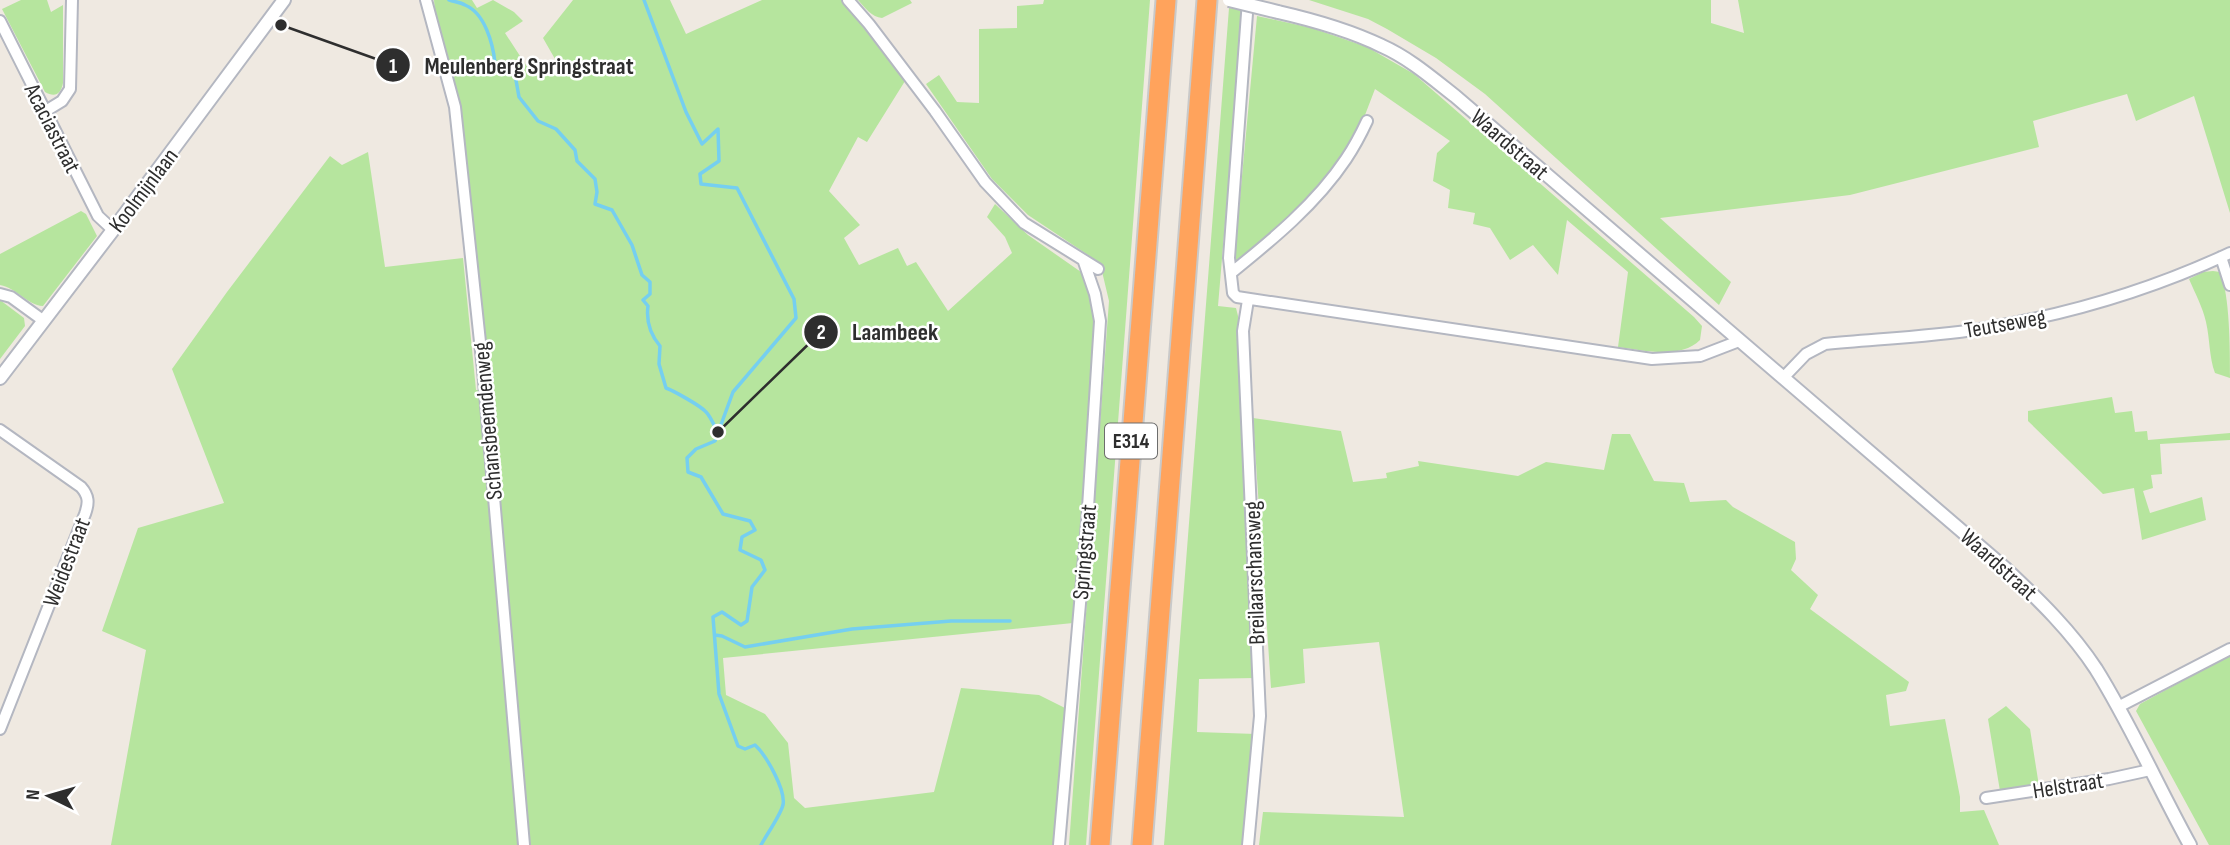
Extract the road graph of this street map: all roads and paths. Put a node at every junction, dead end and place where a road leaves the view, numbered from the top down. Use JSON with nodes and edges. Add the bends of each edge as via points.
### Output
{"nodes":[{"id":1,"x":72,"y":0,"type":"edge"},
{"id":2,"x":284,"y":0,"type":"edge"},
{"id":3,"x":426,"y":0,"type":"edge"},
{"id":4,"x":848,"y":0,"type":"edge"},
{"id":5,"x":1166,"y":0,"type":"edge"},
{"id":6,"x":1208,"y":0,"type":"edge"},
{"id":7,"x":1229,"y":0,"type":"edge"},
{"id":8,"x":1248,"y":0,"type":"edge"},
{"id":9,"x":0,"y":21,"type":"edge"},
{"id":10,"x":44,"y":112,"type":"junction"},
{"id":11,"x":1367,"y":121,"type":"dead end"},
{"id":12,"x":113,"y":230,"type":"junction"},
{"id":13,"x":2226,"y":255,"type":"edge"},
{"id":14,"x":1084,"y":262,"type":"junction"},
{"id":15,"x":1098,"y":269,"type":"dead end"},
{"id":16,"x":1231,"y":274,"type":"junction"},
{"id":17,"x":2230,"y":285,"type":"edge"},
{"id":18,"x":0,"y":294,"type":"edge"},
{"id":19,"x":1248,"y":300,"type":"junction"},
{"id":20,"x":44,"y":321,"type":"junction"},
{"id":21,"x":1739,"y":341,"type":"junction"},
{"id":22,"x":0,"y":378,"type":"edge"},
{"id":23,"x":1783,"y":379,"type":"junction"},
{"id":24,"x":0,"y":430,"type":"edge"},
{"id":25,"x":2230,"y":649,"type":"edge"},
{"id":26,"x":2118,"y":707,"type":"junction"},
{"id":27,"x":0,"y":729,"type":"edge"},
{"id":28,"x":2150,"y":771,"type":"junction"},
{"id":29,"x":1986,"y":798,"type":"dead end"},
{"id":30,"x":524,"y":845,"type":"edge"},
{"id":31,"x":1059,"y":845,"type":"edge"},
{"id":32,"x":1100,"y":845,"type":"edge"},
{"id":33,"x":1142,"y":845,"type":"edge"},
{"id":34,"x":1248,"y":845,"type":"edge"},
{"id":35,"x":2190,"y":845,"type":"edge"}],
"edges":[{"from":1,"to":10,"type":"street","via":[[70,89],[62,101]]},
{"from":2,"to":12,"type":"street","name":"Koolmijnlaan"},
{"from":3,"to":30,"type":"street","name":"Schansbeemdenweg","via":[[455,107]]},
{"from":4,"to":14,"type":"street","via":[[985,182],[1024,223]]},
{"from":5,"to":32,"type":"highway","number":"E314"},
{"from":6,"to":33,"type":"highway","number":"E314"},
{"from":7,"to":21,"type":"street","name":"Waardstraat","bridge":true,"via":[[1348,32],[1416,65]]},
{"from":8,"to":16,"type":"street"},
{"from":9,"to":10,"type":"street","name":"Acaciastraat"},
{"from":10,"to":12,"type":"street","name":"Acaciastraat","via":[[98,216]]},
{"from":11,"to":16,"type":"street","via":[[1331,180],[1273,240]]},
{"from":12,"to":20,"type":"street","name":"Koolmijnlaan"},
{"from":13,"to":17,"type":"street"},
{"from":13,"to":23,"type":"street","name":"Teutseweg","via":[[2163,281],[2049,316],[1978,329],[1825,344],[1807,354]]},
{"from":14,"to":15,"type":"street"},
{"from":14,"to":31,"type":"street","name":"Springstraat","via":[[1100,321]]},
{"from":16,"to":19,"type":"street","via":[[1233,293]]},
{"from":18,"to":20,"type":"street"},
{"from":19,"to":21,"type":"street","via":[[1652,359],[1700,356]]},
{"from":19,"to":34,"type":"street","name":"Breilaarschansweg","via":[[1243,331],[1260,716]]},
{"from":20,"to":22,"type":"street","name":"Koolmijnlaan"},
{"from":21,"to":23,"type":"street","name":"Waardstraat"},
{"from":23,"to":26,"type":"street","name":"Waardstraat","via":[[2042,603],[2095,668]]},
{"from":24,"to":27,"type":"street","name":"Weidestraat","via":[[81,487],[88,500]]},
{"from":25,"to":26,"type":"street"},
{"from":26,"to":28,"type":"street","name":"Waardstraat"},
{"from":28,"to":29,"type":"street","name":"Helstraat"},
{"from":28,"to":35,"type":"street","name":"Waardstraat"}]}
